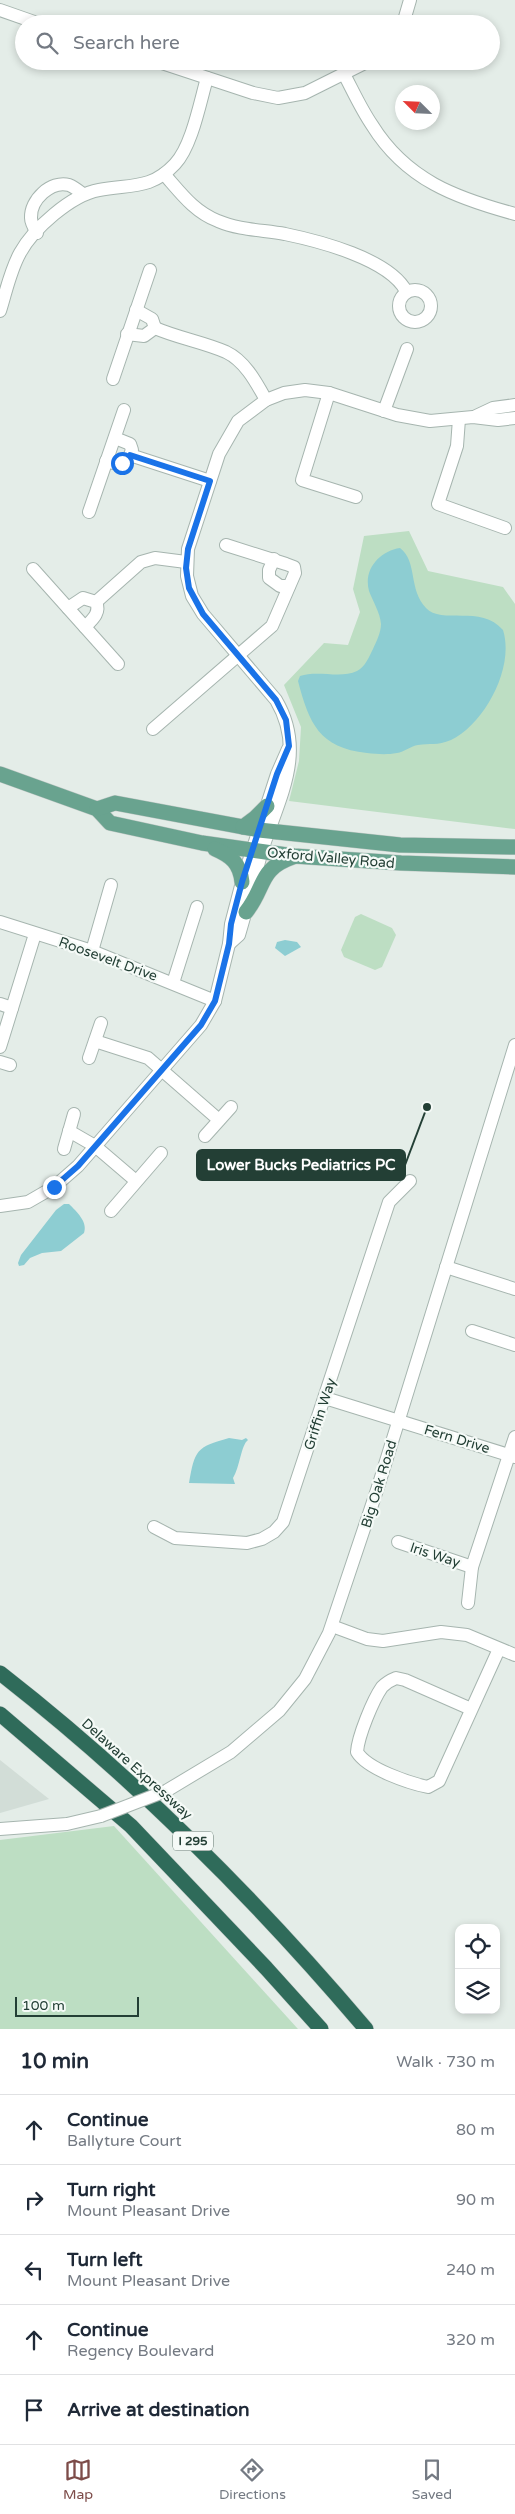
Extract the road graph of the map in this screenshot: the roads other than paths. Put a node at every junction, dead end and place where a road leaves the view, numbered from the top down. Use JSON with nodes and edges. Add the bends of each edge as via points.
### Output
{"nodes":[{"id":1,"x":410,"y":0,"type":"edge"},
{"id":2,"x":0,"y":10,"type":"edge"},
{"id":3,"x":15,"y":15,"type":"edge"},
{"id":4,"x":406,"y":15,"type":"edge"},
{"id":5,"x":183,"y":70,"type":"edge"},
{"id":6,"x":352,"y":70,"type":"edge"},
{"id":7,"x":344,"y":74,"type":"junction"},
{"id":8,"x":207,"y":78,"type":"junction"},
{"id":9,"x":164,"y":174,"type":"junction"},
{"id":10,"x":83,"y":194,"type":"junction"},
{"id":11,"x":515,"y":214,"type":"edge"},
{"id":12,"x":37,"y":233,"type":"junction"},
{"id":13,"x":150,"y":270,"type":"dead end"},
{"id":14,"x":406,"y":291,"type":"dead end"},
{"id":15,"x":136,"y":310,"type":"junction"},
{"id":16,"x":0,"y":311,"type":"edge"},
{"id":17,"x":155,"y":328,"type":"junction"},
{"id":18,"x":127,"y":334,"type":"junction"},
{"id":19,"x":407,"y":349,"type":"dead end"},
{"id":20,"x":113,"y":379,"type":"dead end"},
{"id":21,"x":330,"y":393,"type":"junction"},
{"id":22,"x":266,"y":400,"type":"junction"},
{"id":23,"x":515,"y":405,"type":"edge"},
{"id":24,"x":124,"y":410,"type":"dead end"},
{"id":25,"x":384,"y":411,"type":"junction"},
{"id":26,"x":473,"y":417,"type":"junction"},
{"id":27,"x":459,"y":418,"type":"junction"},
{"id":28,"x":515,"y":418,"type":"edge"},
{"id":29,"x":114,"y":438,"type":"junction"},
{"id":30,"x":130,"y":455,"type":"junction"},
{"id":31,"x":106,"y":460,"type":"junction"},
{"id":32,"x":210,"y":481,"type":"junction"},
{"id":33,"x":356,"y":497,"type":"dead end"},
{"id":34,"x":88,"y":512,"type":"dead end"},
{"id":35,"x":505,"y":528,"type":"dead end"},
{"id":36,"x":226,"y":545,"type":"dead end"},
{"id":37,"x":274,"y":560,"type":"junction"},
{"id":38,"x":186,"y":562,"type":"junction"},
{"id":39,"x":33,"y":569,"type":"dead end"},
{"id":40,"x":289,"y":586,"type":"junction"},
{"id":41,"x":96,"y":602,"type":"junction"},
{"id":42,"x":68,"y":608,"type":"junction"},
{"id":43,"x":85,"y":627,"type":"junction"},
{"id":44,"x":239,"y":656,"type":"junction"},
{"id":45,"x":118,"y":664,"type":"dead end"},
{"id":46,"x":153,"y":729,"type":"dead end"},
{"id":47,"x":289,"y":746,"type":"junction"},
{"id":48,"x":0,"y":774,"type":"edge"},
{"id":49,"x":267,"y":806,"type":"junction"},
{"id":50,"x":97,"y":809,"type":"junction"},
{"id":51,"x":243,"y":827,"type":"junction"},
{"id":52,"x":264,"y":830,"type":"junction"},
{"id":53,"x":202,"y":843,"type":"junction"},
{"id":54,"x":515,"y":847,"type":"edge"},
{"id":55,"x":257,"y":851,"type":"junction"},
{"id":56,"x":294,"y":856,"type":"junction"},
{"id":57,"x":515,"y":867,"type":"edge"},
{"id":58,"x":242,"y":882,"type":"junction"},
{"id":59,"x":111,"y":885,"type":"dead end"},
{"id":60,"x":197,"y":907,"type":"dead end"},
{"id":61,"x":246,"y":912,"type":"junction"},
{"id":62,"x":0,"y":922,"type":"edge"},
{"id":63,"x":35,"y":934,"type":"junction"},
{"id":64,"x":229,"y":944,"type":"junction"},
{"id":65,"x":92,"y":951,"type":"junction"},
{"id":66,"x":173,"y":983,"type":"junction"},
{"id":67,"x":215,"y":1001,"type":"junction"},
{"id":68,"x":6,"y":1006,"type":"edge"},
{"id":69,"x":101,"y":1022,"type":"dead end"},
{"id":70,"x":95,"y":1040,"type":"junction"},
{"id":71,"x":515,"y":1045,"type":"edge"},
{"id":72,"x":0,"y":1047,"type":"edge"},
{"id":73,"x":89,"y":1058,"type":"dead end"},
{"id":74,"x":161,"y":1070,"type":"junction"},
{"id":75,"x":231,"y":1106,"type":"dead end"},
{"id":76,"x":74,"y":1114,"type":"dead end"},
{"id":77,"x":219,"y":1120,"type":"junction"},
{"id":78,"x":69,"y":1131,"type":"junction"},
{"id":79,"x":205,"y":1136,"type":"dead end"},
{"id":80,"x":96,"y":1146,"type":"junction"},
{"id":81,"x":64,"y":1149,"type":"dead end"},
{"id":82,"x":161,"y":1153,"type":"dead end"},
{"id":83,"x":136,"y":1181,"type":"junction"},
{"id":84,"x":410,"y":1181,"type":"dead end"},
{"id":85,"x":0,"y":1206,"type":"edge"},
{"id":86,"x":110,"y":1211,"type":"dead end"},
{"id":87,"x":446,"y":1267,"type":"junction"},
{"id":88,"x":515,"y":1288,"type":"edge"},
{"id":89,"x":472,"y":1331,"type":"dead end"},
{"id":90,"x":515,"y":1345,"type":"edge"},
{"id":91,"x":326,"y":1398,"type":"junction"},
{"id":92,"x":398,"y":1421,"type":"junction"},
{"id":93,"x":515,"y":1437,"type":"edge"},
{"id":94,"x":512,"y":1456,"type":"edge"},
{"id":95,"x":154,"y":1527,"type":"dead end"},
{"id":96,"x":398,"y":1542,"type":"dead end"},
{"id":97,"x":472,"y":1567,"type":"junction"},
{"id":98,"x":468,"y":1603,"type":"dead end"},
{"id":99,"x":332,"y":1626,"type":"junction"},
{"id":100,"x":499,"y":1649,"type":"junction"},
{"id":101,"x":515,"y":1655,"type":"edge"},
{"id":102,"x":0,"y":1673,"type":"edge"},
{"id":103,"x":471,"y":1709,"type":"junction"},
{"id":104,"x":0,"y":1714,"type":"edge"},
{"id":105,"x":0,"y":1829,"type":"edge"},
{"id":106,"x":327,"y":1982,"type":"junction"},
{"id":107,"x":300,"y":2006,"type":"junction"},
{"id":108,"x":317,"y":2029,"type":"edge"},
{"id":109,"x":321,"y":2029,"type":"edge"},
{"id":110,"x":366,"y":2029,"type":"edge"},
{"id":111,"x":376,"y":2029,"type":"edge"}],
"edges":[{"from":1,"to":4,"type":"street"},
{"from":2,"to":3,"type":"street"},
{"from":5,"to":8,"type":"street"},
{"from":6,"to":7,"type":"street"},
{"from":7,"to":8,"type":"street","via":[[305,93],[278,98]]},
{"from":7,"to":11,"type":"street","via":[[383,142],[408,167],[446,192]]},
{"from":8,"to":9,"type":"street","via":[[183,151],[178,161]]},
{"from":9,"to":10,"type":"street","via":[[142,185]]},
{"from":9,"to":14,"type":"street","via":[[192,206],[216,221],[287,234],[347,252],[390,272]]},
{"from":10,"to":12,"type":"street"},
{"from":10,"to":12,"type":"street","via":[[65,185],[55,186],[41,195],[31,212]]},
{"from":12,"to":16,"type":"street","via":[[15,263]]},
{"from":13,"to":15,"type":"street"},
{"from":15,"to":17,"type":"street","via":[[152,319]]},
{"from":15,"to":18,"type":"street"},
{"from":17,"to":18,"type":"street","via":[[144,336]]},
{"from":17,"to":22,"type":"street","via":[[227,353],[244,366]]},
{"from":18,"to":20,"type":"street"},
{"from":19,"to":25,"type":"street"},
{"from":21,"to":22,"type":"street","via":[[305,390]]},
{"from":21,"to":25,"type":"street"},
{"from":21,"to":33,"type":"street","via":[[302,480]]},
{"from":22,"to":32,"type":"street","via":[[246,414],[230,432]]},
{"from":23,"to":26,"type":"street","via":[[493,408]]},
{"from":24,"to":29,"type":"street"},
{"from":25,"to":27,"type":"street","via":[[430,421]]},
{"from":26,"to":27,"type":"street"},
{"from":26,"to":28,"type":"street"},
{"from":27,"to":35,"type":"street","via":[[457,446],[438,504]]},
{"from":29,"to":30,"type":"street","via":[[130,444]]},
{"from":29,"to":31,"type":"street"},
{"from":30,"to":31,"type":"street","via":[[122,463]]},
{"from":30,"to":32,"type":"street"},
{"from":31,"to":34,"type":"street"},
{"from":32,"to":38,"type":"street"},
{"from":36,"to":37,"type":"street"},
{"from":37,"to":40,"type":"street","via":[[294,567]]},
{"from":37,"to":40,"type":"street","via":[[269,578],[280,586]]},
{"from":38,"to":41,"type":"street","via":[[155,558],[141,562]]},
{"from":38,"to":44,"type":"street","via":[[189,588],[199,608]]},
{"from":39,"to":42,"type":"street"},
{"from":40,"to":44,"type":"street","via":[[272,626]]},
{"from":41,"to":42,"type":"street","via":[[83,598]]},
{"from":41,"to":43,"type":"street","via":[[96,616]]},
{"from":42,"to":43,"type":"street"},
{"from":43,"to":45,"type":"street"},
{"from":44,"to":46,"type":"street"},
{"from":44,"to":47,"type":"street","via":[[282,710]]},
{"from":47,"to":49,"type":"street"},
{"from":47,"to":52,"type":"street","via":[[288,776]]},
{"from":48,"to":50,"type":"main road","name":"Oxford Valley Road"},
{"from":49,"to":51,"type":"main road"},
{"from":49,"to":52,"type":"street"},
{"from":50,"to":51,"type":"main road","name":"Oxford Valley Road","via":[[115,803]]},
{"from":50,"to":53,"type":"main road","name":"Oxford Valley Road","via":[[110,824]]},
{"from":51,"to":52,"type":"main road","name":"Oxford Valley Road"},
{"from":52,"to":54,"type":"main road","name":"Oxford Valley Road","via":[[400,845]]},
{"from":52,"to":55,"type":"street"},
{"from":53,"to":55,"type":"main road","name":"Oxford Valley Road"},
{"from":53,"to":58,"type":"main road","via":[[232,857],[241,871]]},
{"from":55,"to":56,"type":"main road","name":"Oxford Valley Road"},
{"from":55,"to":58,"type":"street"},
{"from":55,"to":61,"type":"street"},
{"from":56,"to":57,"type":"main road","name":"Oxford Valley Road","via":[[401,864]]},
{"from":56,"to":61,"type":"main road","via":[[278,862],[267,872]]},
{"from":58,"to":64,"type":"street"},
{"from":59,"to":65,"type":"street"},
{"from":60,"to":66,"type":"street"},
{"from":61,"to":64,"type":"street","via":[[239,935]]},
{"from":62,"to":63,"type":"street","name":"Roosevelt Drive"},
{"from":63,"to":65,"type":"street","name":"Roosevelt Drive"},
{"from":63,"to":68,"type":"street"},
{"from":64,"to":67,"type":"street"},
{"from":65,"to":66,"type":"street","name":"Roosevelt Drive"},
{"from":66,"to":67,"type":"street","name":"Roosevelt Drive"},
{"from":67,"to":74,"type":"street","via":[[201,1025]]},
{"from":68,"to":72,"type":"street"},
{"from":69,"to":70,"type":"street"},
{"from":70,"to":73,"type":"street"},
{"from":70,"to":74,"type":"street","via":[[148,1058]]},
{"from":71,"to":87,"type":"street","name":"Big Oak Road"},
{"from":74,"to":77,"type":"street"},
{"from":74,"to":80,"type":"street"},
{"from":75,"to":77,"type":"street"},
{"from":76,"to":78,"type":"street"},
{"from":77,"to":79,"type":"street"},
{"from":78,"to":80,"type":"street"},
{"from":78,"to":81,"type":"street"},
{"from":80,"to":83,"type":"street"},
{"from":80,"to":85,"type":"street","via":[[54,1187],[28,1202]]},
{"from":82,"to":83,"type":"street"},
{"from":83,"to":86,"type":"street"},
{"from":84,"to":91,"type":"street","name":"Griffin Way","via":[[389,1202]]},
{"from":87,"to":88,"type":"street"},
{"from":87,"to":92,"type":"street","name":"Big Oak Road"},
{"from":89,"to":90,"type":"street"},
{"from":91,"to":92,"type":"street","name":"Fern Drive"},
{"from":91,"to":95,"type":"street","name":"Griffin Way","via":[[287,1512],[274,1532],[262,1540],[247,1543],[175,1538]]},
{"from":92,"to":94,"type":"street","name":"Fern Drive"},
{"from":92,"to":99,"type":"street","name":"Big Oak Road"},
{"from":93,"to":94,"type":"street"},
{"from":94,"to":97,"type":"street"},
{"from":96,"to":97,"type":"street","name":"Iris Way"},
{"from":97,"to":98,"type":"street"},
{"from":99,"to":100,"type":"street","via":[[383,1641],[442,1632],[467,1635]]},
{"from":99,"to":105,"type":"street","name":"Big Oak Road","bridge":true,"via":[[315,1663],[291,1698],[231,1752],[166,1791],[101,1816],[68,1824]]},
{"from":100,"to":101,"type":"street"},
{"from":100,"to":103,"type":"street"},
{"from":102,"to":106,"type":"highway","name":"Delaware Expressway","number":"I 295","via":[[105,1760],[207,1854]]},
{"from":103,"to":103,"type":"street","via":[[439,1781],[428,1787],[367,1763],[357,1752],[382,1687],[396,1678]]},
{"from":104,"to":107,"type":"highway","number":"I 295","via":[[99,1796],[188,1884]]},
{"from":106,"to":110,"type":"highway","name":"Delaware Expressway","number":"I 295"},
{"from":106,"to":111,"type":"highway"},
{"from":107,"to":108,"type":"highway"},
{"from":107,"to":109,"type":"highway","number":"I 295"}]}
